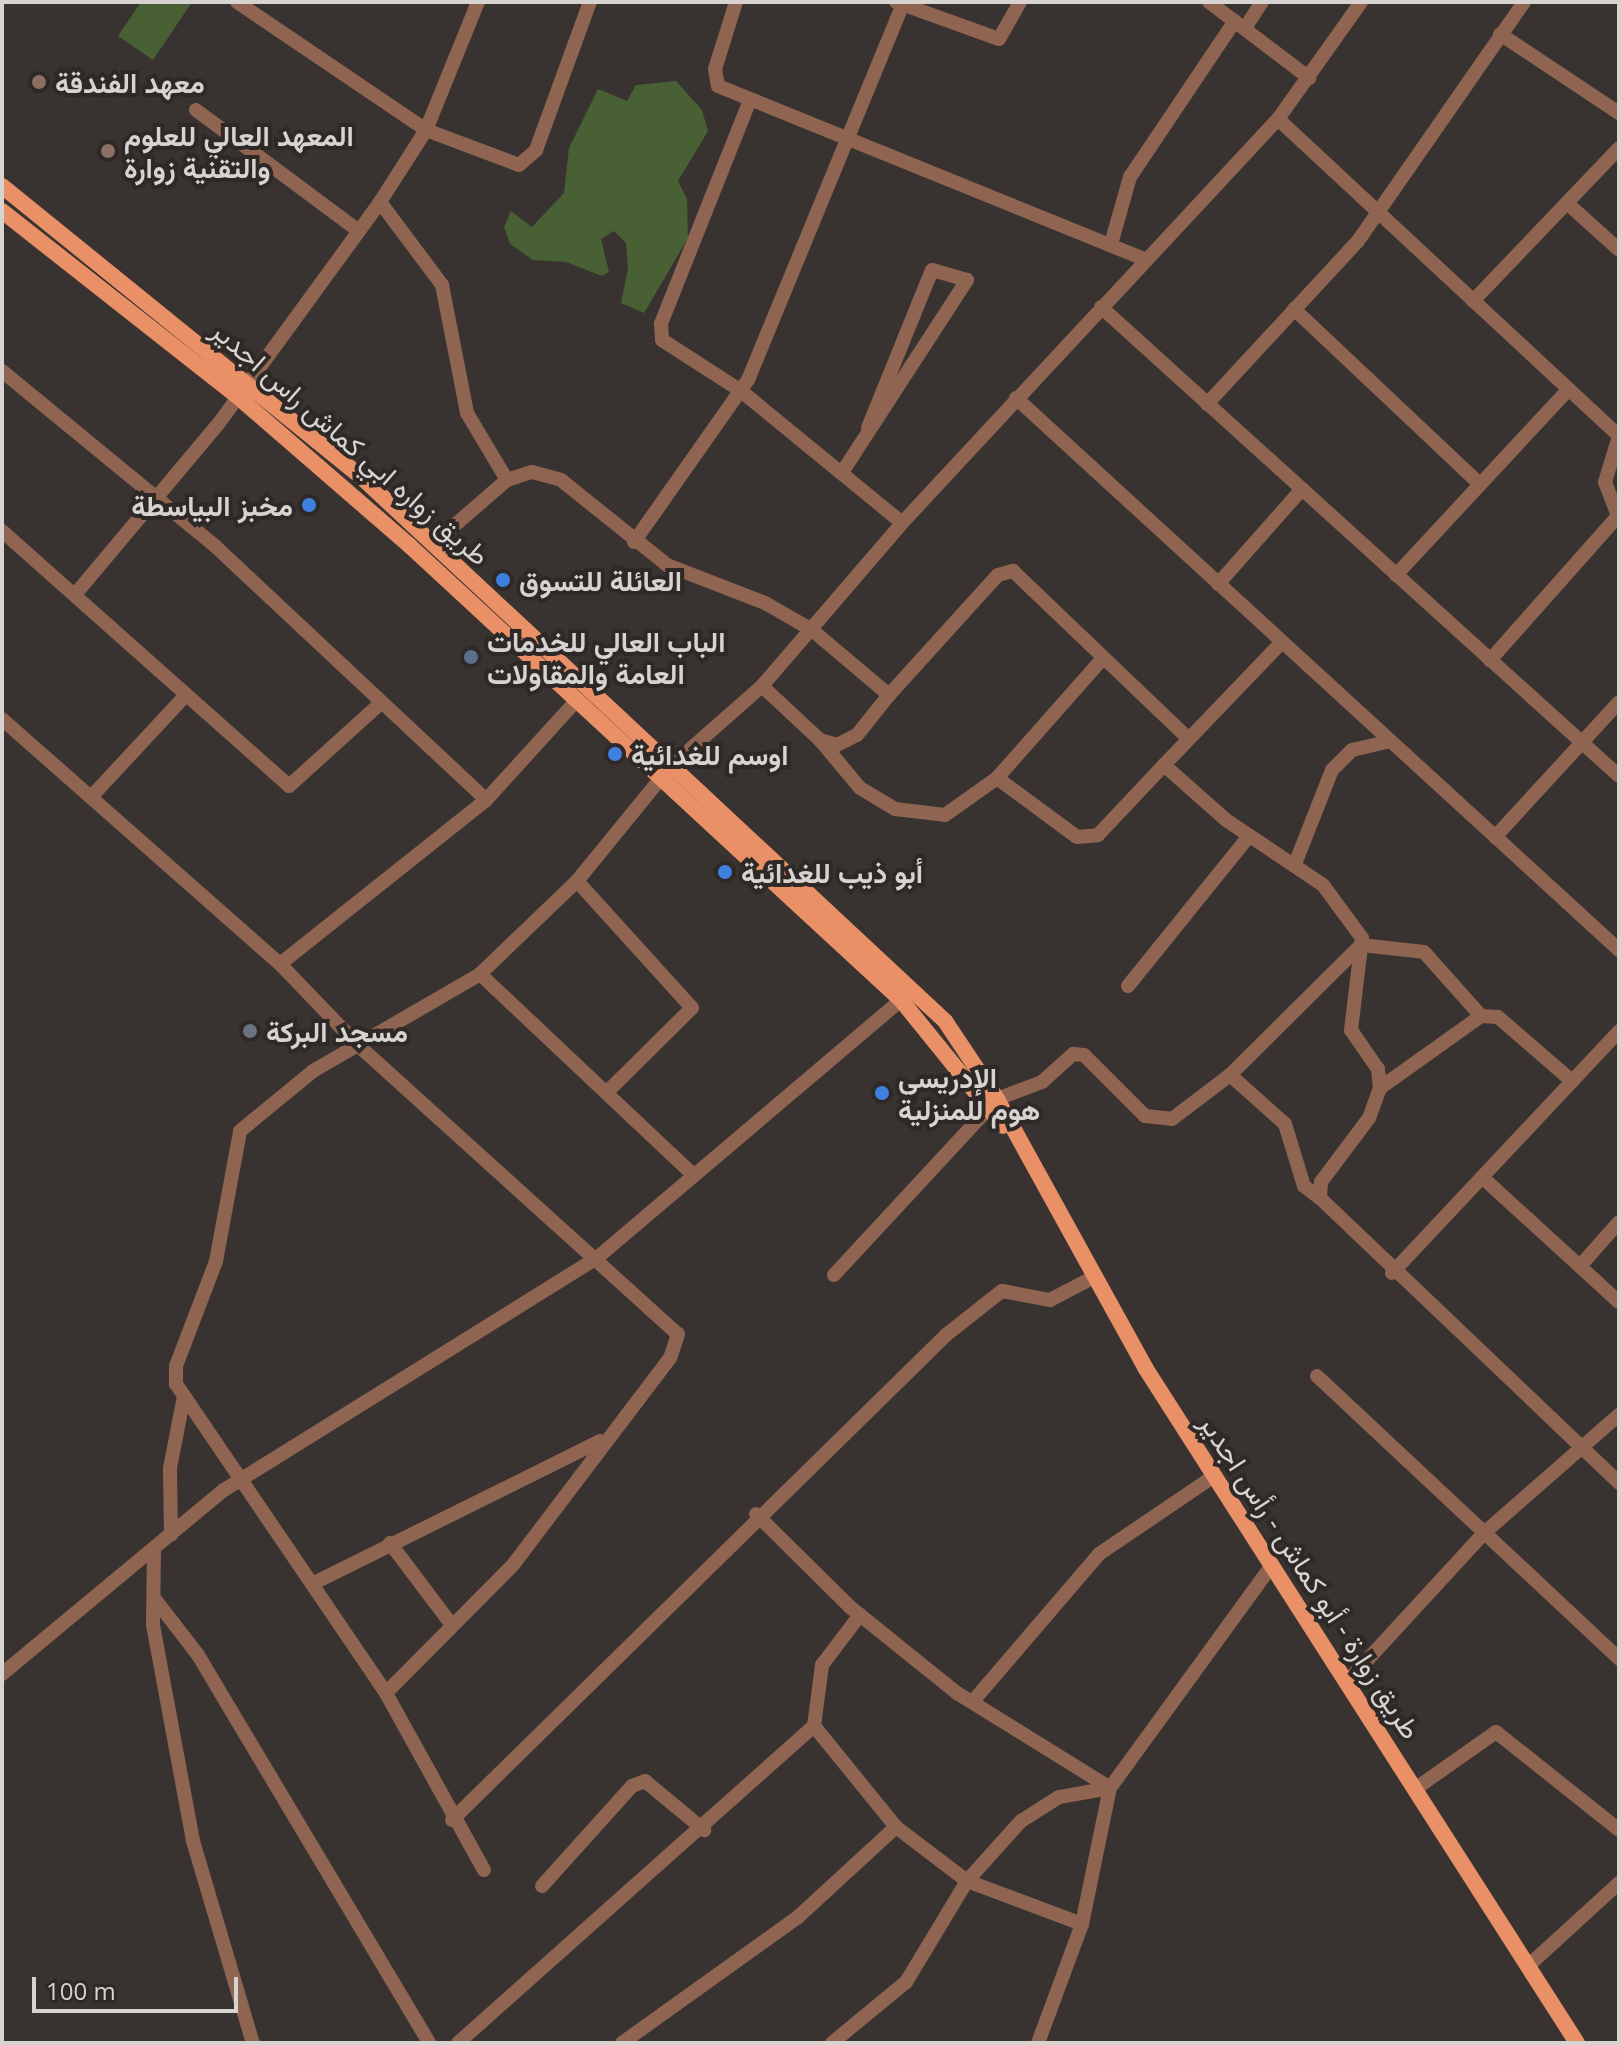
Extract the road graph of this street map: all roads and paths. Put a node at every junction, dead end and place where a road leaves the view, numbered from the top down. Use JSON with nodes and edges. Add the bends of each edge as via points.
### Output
{"nodes":[{"id":1,"x":478,"y":2,"type":"edge"},
{"id":2,"x":590,"y":2,"type":"edge"},
{"id":3,"x":736,"y":2,"type":"edge"},
{"id":4,"x":1020,"y":2,"type":"edge"},
{"id":5,"x":1209,"y":2,"type":"edge"},
{"id":6,"x":1262,"y":2,"type":"edge"},
{"id":7,"x":1361,"y":2,"type":"edge"},
{"id":8,"x":1524,"y":2,"type":"edge"},
{"id":9,"x":901,"y":3,"type":"edge"},
{"id":10,"x":246,"y":4,"type":"edge"},
{"id":11,"x":1240,"y":25,"type":"junction"},
{"id":12,"x":1500,"y":34,"type":"junction"},
{"id":13,"x":1309,"y":78,"type":"junction"},
{"id":14,"x":750,"y":100,"type":"junction"},
{"id":15,"x":196,"y":110,"type":"dead end"},
{"id":16,"x":1619,"y":113,"type":"edge"},
{"id":17,"x":1278,"y":119,"type":"junction"},
{"id":18,"x":426,"y":130,"type":"junction"},
{"id":19,"x":849,"y":141,"type":"junction"},
{"id":20,"x":1619,"y":148,"type":"edge"},
{"id":21,"x":2,"y":186,"type":"edge"},
{"id":22,"x":380,"y":202,"type":"junction"},
{"id":23,"x":1567,"y":203,"type":"junction"},
{"id":24,"x":1376,"y":210,"type":"junction"},
{"id":25,"x":2,"y":211,"type":"edge"},
{"id":26,"x":359,"y":231,"type":"junction"},
{"id":27,"x":1111,"y":244,"type":"junction"},
{"id":28,"x":1619,"y":250,"type":"edge"},
{"id":29,"x":1146,"y":260,"type":"junction"},
{"id":30,"x":1473,"y":301,"type":"junction"},
{"id":31,"x":1101,"y":307,"type":"junction"},
{"id":32,"x":1294,"y":309,"type":"junction"},
{"id":33,"x":2,"y":371,"type":"edge"},
{"id":34,"x":241,"y":390,"type":"junction"},
{"id":35,"x":1568,"y":390,"type":"junction"},
{"id":36,"x":741,"y":391,"type":"junction"},
{"id":37,"x":1016,"y":398,"type":"junction"},
{"id":38,"x":1207,"y":404,"type":"junction"},
{"id":39,"x":868,"y":428,"type":"junction"},
{"id":40,"x":843,"y":471,"type":"junction"},
{"id":41,"x":507,"y":480,"type":"junction"},
{"id":42,"x":1480,"y":484,"type":"junction"},
{"id":43,"x":1302,"y":489,"type":"junction"},
{"id":44,"x":160,"y":498,"type":"junction"},
{"id":45,"x":902,"y":523,"type":"junction"},
{"id":46,"x":2,"y":531,"type":"edge"},
{"id":47,"x":634,"y":542,"type":"junction"},
{"id":48,"x":433,"y":544,"type":"junction"},
{"id":49,"x":1396,"y":575,"type":"junction"},
{"id":50,"x":1218,"y":584,"type":"junction"},
{"id":51,"x":78,"y":591,"type":"junction"},
{"id":52,"x":812,"y":630,"type":"junction"},
{"id":53,"x":1282,"y":642,"type":"junction"},
{"id":54,"x":1103,"y":658,"type":"junction"},
{"id":55,"x":1490,"y":660,"type":"junction"},
{"id":56,"x":762,"y":686,"type":"junction"},
{"id":57,"x":889,"y":695,"type":"junction"},
{"id":58,"x":185,"y":696,"type":"junction"},
{"id":59,"x":576,"y":701,"type":"junction"},
{"id":60,"x":1619,"y":702,"type":"edge"},
{"id":61,"x":381,"y":703,"type":"junction"},
{"id":62,"x":2,"y":719,"type":"edge"},
{"id":63,"x":1187,"y":737,"type":"junction"},
{"id":64,"x":820,"y":740,"type":"junction"},
{"id":65,"x":1390,"y":741,"type":"junction"},
{"id":66,"x":1581,"y":741,"type":"junction"},
{"id":67,"x":1164,"y":765,"type":"junction"},
{"id":68,"x":665,"y":772,"type":"junction"},
{"id":69,"x":1619,"y":776,"type":"edge"},
{"id":70,"x":997,"y":778,"type":"junction"},
{"id":71,"x":92,"y":796,"type":"junction"},
{"id":72,"x":486,"y":800,"type":"junction"},
{"id":73,"x":1249,"y":836,"type":"junction"},
{"id":74,"x":1495,"y":837,"type":"junction"},
{"id":75,"x":1295,"y":864,"type":"junction"},
{"id":76,"x":577,"y":881,"type":"junction"},
{"id":77,"x":1361,"y":945,"type":"junction"},
{"id":78,"x":1619,"y":950,"type":"edge"},
{"id":79,"x":280,"y":964,"type":"junction"},
{"id":80,"x":480,"y":974,"type":"junction"},
{"id":81,"x":1128,"y":986,"type":"dead end"},
{"id":82,"x":901,"y":1000,"type":"junction"},
{"id":83,"x":1481,"y":1016,"type":"junction"},
{"id":84,"x":1619,"y":1031,"type":"edge"},
{"id":85,"x":961,"y":1040,"type":"junction"},
{"id":86,"x":360,"y":1047,"type":"junction"},
{"id":87,"x":946,"y":1051,"type":"junction"},
{"id":88,"x":1230,"y":1075,"type":"junction"},
{"id":89,"x":1572,"y":1081,"type":"junction"},
{"id":90,"x":1380,"y":1088,"type":"junction"},
{"id":91,"x":609,"y":1090,"type":"junction"},
{"id":92,"x":991,"y":1103,"type":"junction"},
{"id":93,"x":1009,"y":1133,"type":"joint"},
{"id":94,"x":693,"y":1175,"type":"junction"},
{"id":95,"x":1482,"y":1177,"type":"junction"},
{"id":96,"x":1320,"y":1198,"type":"junction"},
{"id":97,"x":1619,"y":1222,"type":"edge"},
{"id":98,"x":598,"y":1257,"type":"junction"},
{"id":99,"x":1580,"y":1266,"type":"junction"},
{"id":100,"x":1392,"y":1273,"type":"junction"},
{"id":101,"x":834,"y":1275,"type":"dead end"},
{"id":102,"x":1092,"y":1278,"type":"junction"},
{"id":103,"x":1619,"y":1302,"type":"edge"},
{"id":104,"x":1317,"y":1376,"type":"dead end"},
{"id":105,"x":184,"y":1396,"type":"junction"},
{"id":106,"x":1619,"y":1415,"type":"edge"},
{"id":107,"x":607,"y":1437,"type":"junction"},
{"id":108,"x":1584,"y":1452,"type":"junction"},
{"id":109,"x":1214,"y":1476,"type":"junction"},
{"id":110,"x":246,"y":1478,"type":"junction"},
{"id":111,"x":1619,"y":1483,"type":"edge"},
{"id":112,"x":756,"y":1514,"type":"junction"},
{"id":113,"x":1484,"y":1533,"type":"junction"},
{"id":114,"x":171,"y":1535,"type":"junction"},
{"id":115,"x":390,"y":1543,"type":"junction"},
{"id":116,"x":154,"y":1550,"type":"junction"},
{"id":117,"x":1271,"y":1566,"type":"junction"},
{"id":118,"x":316,"y":1582,"type":"junction"},
{"id":119,"x":154,"y":1598,"type":"junction"},
{"id":120,"x":860,"y":1615,"type":"junction"},
{"id":121,"x":451,"y":1624,"type":"junction"},
{"id":122,"x":1619,"y":1659,"type":"edge"},
{"id":123,"x":2,"y":1674,"type":"edge"},
{"id":124,"x":1348,"y":1681,"type":"junction"},
{"id":125,"x":386,"y":1693,"type":"junction"},
{"id":126,"x":974,"y":1700,"type":"junction"},
{"id":127,"x":814,"y":1726,"type":"junction"},
{"id":128,"x":1110,"y":1788,"type":"junction"},
{"id":129,"x":1415,"y":1789,"type":"junction"},
{"id":130,"x":452,"y":1820,"type":"junction"},
{"id":131,"x":896,"y":1827,"type":"junction"},
{"id":132,"x":704,"y":1830,"type":"junction"},
{"id":133,"x":1619,"y":1830,"type":"edge"},
{"id":134,"x":484,"y":1870,"type":"dead end"},
{"id":135,"x":967,"y":1881,"type":"junction"},
{"id":136,"x":1619,"y":1883,"type":"edge"},
{"id":137,"x":542,"y":1886,"type":"dead end"},
{"id":138,"x":1082,"y":1924,"type":"junction"},
{"id":139,"x":1528,"y":1966,"type":"junction"},
{"id":140,"x":253,"y":2043,"type":"edge"},
{"id":141,"x":429,"y":2043,"type":"edge"},
{"id":142,"x":458,"y":2043,"type":"edge"},
{"id":143,"x":622,"y":2043,"type":"edge"},
{"id":144,"x":832,"y":2043,"type":"edge"},
{"id":145,"x":1038,"y":2043,"type":"edge"},
{"id":146,"x":1577,"y":2043,"type":"edge"}],
"edges":[{"from":1,"to":18,"type":"street"},
{"from":2,"to":18,"type":"street","via":[[532,160],[511,163]]},
{"from":3,"to":14,"type":"street","via":[[715,77]]},
{"from":4,"to":9,"type":"street","via":[[999,39]]},
{"from":5,"to":11,"type":"street"},
{"from":6,"to":11,"type":"street"},
{"from":7,"to":13,"type":"street"},
{"from":8,"to":12,"type":"street"},
{"from":9,"to":19,"type":"street"},
{"from":10,"to":18,"type":"street"},
{"from":11,"to":13,"type":"street"},
{"from":11,"to":27,"type":"street","via":[[1130,177]]},
{"from":12,"to":16,"type":"street"},
{"from":12,"to":24,"type":"street"},
{"from":13,"to":17,"type":"street"},
{"from":14,"to":19,"type":"street"},
{"from":14,"to":36,"type":"street","via":[[660,333]]},
{"from":15,"to":26,"type":"street"},
{"from":17,"to":24,"type":"street"},
{"from":17,"to":29,"type":"street"},
{"from":18,"to":22,"type":"street"},
{"from":19,"to":27,"type":"street"},
{"from":19,"to":36,"type":"street"},
{"from":20,"to":23,"type":"street"},
{"from":21,"to":34,"type":"main road","name":"طريق زواره ابي كماش راس اجدير"},
{"from":22,"to":26,"type":"street"},
{"from":22,"to":41,"type":"street","via":[[442,285],[467,413]]},
{"from":23,"to":28,"type":"street"},
{"from":23,"to":30,"type":"street"},
{"from":24,"to":30,"type":"street"},
{"from":24,"to":32,"type":"street","via":[[1358,241]]},
{"from":25,"to":34,"type":"main road"},
{"from":26,"to":34,"type":"street"},
{"from":27,"to":29,"type":"street"},
{"from":29,"to":31,"type":"street"},
{"from":30,"to":35,"type":"street"},
{"from":31,"to":37,"type":"street"},
{"from":31,"to":38,"type":"street"},
{"from":32,"to":38,"type":"street"},
{"from":32,"to":42,"type":"street"},
{"from":33,"to":44,"type":"street"},
{"from":34,"to":44,"type":"street"},
{"from":34,"to":48,"type":"main road","name":"طريق زواره ابي كماش راس اجدير"},
{"from":34,"to":59,"type":"main road"},
{"from":35,"to":42,"type":"street"},
{"from":35,"to":55,"type":"street","via":[[1619,436],[1605,482],[1618,516]]},
{"from":36,"to":40,"type":"street"},
{"from":36,"to":47,"type":"street"},
{"from":37,"to":45,"type":"street"},
{"from":37,"to":50,"type":"street"},
{"from":38,"to":43,"type":"street"},
{"from":39,"to":39,"type":"street","via":[[932,270],[967,280],[965,294]]},
{"from":39,"to":40,"type":"street"},
{"from":40,"to":45,"type":"street"},
{"from":41,"to":47,"type":"street","via":[[532,472],[561,480]]},
{"from":41,"to":48,"type":"street"},
{"from":42,"to":49,"type":"street"},
{"from":43,"to":49,"type":"street"},
{"from":43,"to":50,"type":"street"},
{"from":44,"to":51,"type":"street"},
{"from":44,"to":61,"type":"street"},
{"from":45,"to":52,"type":"street"},
{"from":46,"to":51,"type":"street"},
{"from":47,"to":52,"type":"street"},
{"from":48,"to":68,"type":"main road","name":"طريق زواره ابي كماش راس اجدير"},
{"from":49,"to":55,"type":"street"},
{"from":50,"to":53,"type":"street"},
{"from":51,"to":58,"type":"street"},
{"from":52,"to":56,"type":"street"},
{"from":52,"to":57,"type":"street"},
{"from":53,"to":63,"type":"street"},
{"from":53,"to":65,"type":"street"},
{"from":54,"to":57,"type":"street","via":[[1020,575],[1005,570]]},
{"from":54,"to":63,"type":"street"},
{"from":54,"to":70,"type":"street"},
{"from":55,"to":66,"type":"street"},
{"from":56,"to":64,"type":"street"},
{"from":56,"to":68,"type":"street"},
{"from":57,"to":64,"type":"street","via":[[847,743]]},
{"from":58,"to":61,"type":"street","via":[[289,786]]},
{"from":58,"to":71,"type":"street"},
{"from":59,"to":68,"type":"main road"},
{"from":59,"to":72,"type":"street"},
{"from":60,"to":66,"type":"street"},
{"from":61,"to":72,"type":"street"},
{"from":62,"to":71,"type":"street"},
{"from":63,"to":67,"type":"street"},
{"from":64,"to":70,"type":"street","via":[[860,788],[919,817],[945,815]]},
{"from":65,"to":74,"type":"street"},
{"from":65,"to":75,"type":"street","via":[[1352,750],[1332,770]]},
{"from":66,"to":69,"type":"street"},
{"from":66,"to":74,"type":"street"},
{"from":67,"to":70,"type":"street","via":[[1098,835],[1077,837]]},
{"from":67,"to":73,"type":"street"},
{"from":68,"to":76,"type":"street"},
{"from":68,"to":82,"type":"main road"},
{"from":68,"to":85,"type":"main road","name":"طريق زواره ابي كماش راس اجدير","via":[[905,979]]},
{"from":71,"to":79,"type":"street"},
{"from":72,"to":79,"type":"street"},
{"from":73,"to":75,"type":"street"},
{"from":73,"to":81,"type":"street"},
{"from":74,"to":78,"type":"street"},
{"from":75,"to":77,"type":"street","via":[[1348,912]]},
{"from":76,"to":80,"type":"street"},
{"from":76,"to":91,"type":"street","via":[[692,1008]]},
{"from":77,"to":83,"type":"street","via":[[1424,952]]},
{"from":77,"to":88,"type":"street"},
{"from":77,"to":90,"type":"street","via":[[1351,1030],[1378,1069]]},
{"from":79,"to":86,"type":"street"},
{"from":80,"to":86,"type":"street"},
{"from":80,"to":91,"type":"street"},
{"from":82,"to":87,"type":"main road"},
{"from":82,"to":94,"type":"street"},
{"from":83,"to":89,"type":"street","via":[[1498,1017]]},
{"from":83,"to":90,"type":"street"},
{"from":84,"to":89,"type":"street"},
{"from":85,"to":87,"type":"main road"},
{"from":85,"to":92,"type":"main road","name":"طريق زواره ابي كماش راس اجدير"},
{"from":86,"to":98,"type":"street"},
{"from":86,"to":105,"type":"street","via":[[313,1071],[240,1131],[216,1261],[176,1366]]},
{"from":87,"to":92,"type":"main road"},
{"from":88,"to":92,"type":"street","via":[[1172,1119],[1145,1116],[1084,1055],[1073,1054],[1042,1082]]},
{"from":88,"to":96,"type":"street","via":[[1285,1124],[1304,1186]]},
{"from":89,"to":95,"type":"street"},
{"from":90,"to":96,"type":"street","via":[[1369,1118],[1321,1182]]},
{"from":91,"to":94,"type":"street"},
{"from":92,"to":93,"type":"main road","name":"طريق زواره ابي كماش راس اجدير"},
{"from":92,"to":101,"type":"street","via":[[965,1139]]},
{"from":93,"to":102,"type":"main road","name":"طريق زوارة - أبو كماش - رأس اجدير"},
{"from":94,"to":98,"type":"street"},
{"from":95,"to":99,"type":"street"},
{"from":95,"to":100,"type":"street"},
{"from":96,"to":100,"type":"street"},
{"from":97,"to":99,"type":"street"},
{"from":98,"to":107,"type":"street","via":[[678,1334],[670,1358]]},
{"from":98,"to":110,"type":"street"},
{"from":99,"to":103,"type":"street"},
{"from":100,"to":108,"type":"street"},
{"from":102,"to":109,"type":"main road","name":"طريق زوارة - أبو كماش - رأس اجدير"},
{"from":102,"to":112,"type":"street","via":[[1050,1300],[1002,1291]]},
{"from":104,"to":113,"type":"street"},
{"from":105,"to":110,"type":"street"},
{"from":105,"to":114,"type":"street","via":[[170,1468]]},
{"from":106,"to":108,"type":"street"},
{"from":107,"to":115,"type":"street"},
{"from":107,"to":121,"type":"street","via":[[512,1566]]},
{"from":108,"to":111,"type":"street"},
{"from":108,"to":113,"type":"street"},
{"from":109,"to":117,"type":"main road","name":"طريق زوارة - أبو كماش - رأس اجدير"},
{"from":109,"to":126,"type":"street","via":[[1099,1554]]},
{"from":110,"to":114,"type":"street"},
{"from":110,"to":118,"type":"street"},
{"from":112,"to":120,"type":"street"},
{"from":112,"to":130,"type":"street"},
{"from":113,"to":122,"type":"street"},
{"from":113,"to":124,"type":"street"},
{"from":114,"to":116,"type":"street"},
{"from":115,"to":118,"type":"street"},
{"from":115,"to":121,"type":"street"},
{"from":116,"to":119,"type":"street"},
{"from":116,"to":123,"type":"street"},
{"from":117,"to":124,"type":"main road","name":"طريق زوارة - أبو كماش - رأس اجدير"},
{"from":117,"to":128,"type":"street"},
{"from":118,"to":125,"type":"street"},
{"from":119,"to":140,"type":"street","via":[[193,1841]]},
{"from":119,"to":141,"type":"street","via":[[198,1655]]},
{"from":120,"to":126,"type":"street"},
{"from":120,"to":127,"type":"street","via":[[822,1665]]},
{"from":121,"to":125,"type":"street"},
{"from":124,"to":129,"type":"main road","name":"طريق زوارة - أبو كماش - رأس اجدير"},
{"from":125,"to":130,"type":"street"},
{"from":126,"to":128,"type":"street"},
{"from":127,"to":131,"type":"street"},
{"from":127,"to":132,"type":"street"},
{"from":128,"to":135,"type":"street","via":[[1059,1797],[1021,1821]]},
{"from":128,"to":138,"type":"street"},
{"from":129,"to":133,"type":"street","via":[[1467,1745],[1496,1732]]},
{"from":129,"to":139,"type":"main road","name":"طريق زوارة - أبو كماش - رأس اجدير"},
{"from":130,"to":134,"type":"street"},
{"from":131,"to":135,"type":"street"},
{"from":131,"to":143,"type":"street","via":[[798,1917]]},
{"from":132,"to":137,"type":"street","via":[[645,1781],[632,1786]]},
{"from":132,"to":142,"type":"street"},
{"from":135,"to":138,"type":"street"},
{"from":135,"to":144,"type":"street","via":[[929,1955],[884,2007]]},
{"from":136,"to":139,"type":"street"},
{"from":138,"to":145,"type":"street"},
{"from":139,"to":146,"type":"main road","name":"طريق زوارة - أبو كماش - رأس اجدير"}]}
